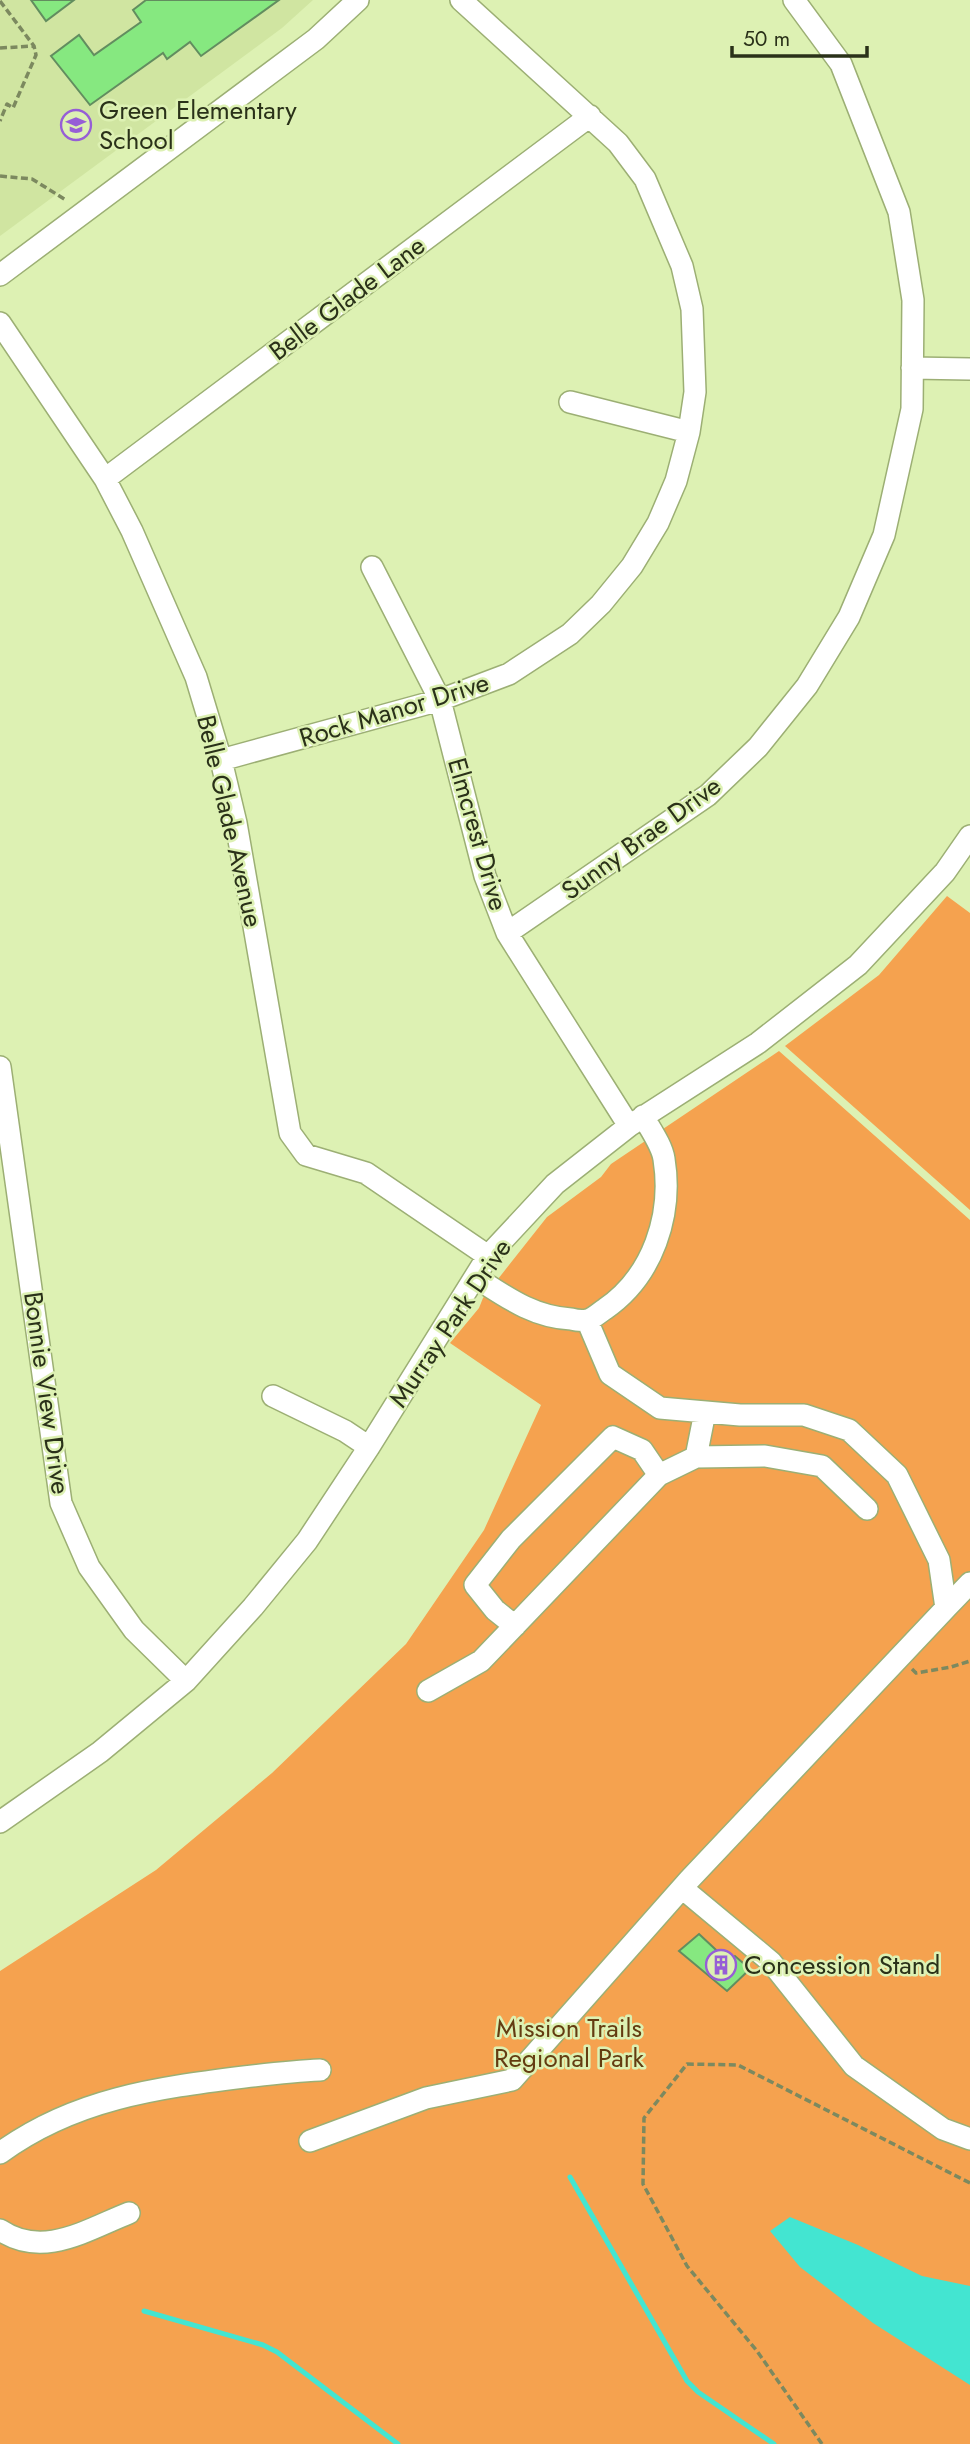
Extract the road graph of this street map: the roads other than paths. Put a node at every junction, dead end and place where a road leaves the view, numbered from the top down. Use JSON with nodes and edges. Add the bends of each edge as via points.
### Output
{"nodes":[{"id":1,"x":358,"y":0,"type":"edge"},
{"id":2,"x":461,"y":0,"type":"edge"},
{"id":3,"x":794,"y":0,"type":"edge"},
{"id":4,"x":590,"y":116,"type":"junction"},
{"id":5,"x":0,"y":275,"type":"edge"},
{"id":6,"x":0,"y":323,"type":"edge"},
{"id":7,"x":912,"y":368,"type":"junction"},
{"id":8,"x":970,"y":369,"type":"edge"},
{"id":9,"x":570,"y":402,"type":"dead end"},
{"id":10,"x":689,"y":432,"type":"junction"},
{"id":11,"x":105,"y":479,"type":"junction"},
{"id":12,"x":372,"y":567,"type":"dead end"},
{"id":13,"x":440,"y":700,"type":"junction"},
{"id":14,"x":220,"y":760,"type":"junction"},
{"id":15,"x":970,"y":836,"type":"edge"},
{"id":16,"x":508,"y":933,"type":"junction"},
{"id":17,"x":0,"y":1067,"type":"edge"},
{"id":18,"x":636,"y":1121,"type":"junction"},
{"id":19,"x":488,"y":1256,"type":"junction"},
{"id":20,"x":475,"y":1277,"type":"junction"},
{"id":21,"x":587,"y":1320,"type":"junction"},
{"id":22,"x":273,"y":1396,"type":"dead end"},
{"id":23,"x":705,"y":1412,"type":"junction"},
{"id":24,"x":369,"y":1447,"type":"junction"},
{"id":25,"x":696,"y":1457,"type":"junction"},
{"id":26,"x":659,"y":1475,"type":"junction"},
{"id":27,"x":867,"y":1509,"type":"dead end"},
{"id":28,"x":970,"y":1583,"type":"edge"},
{"id":29,"x":946,"y":1608,"type":"junction"},
{"id":30,"x":515,"y":1626,"type":"junction"},
{"id":31,"x":186,"y":1681,"type":"junction"},
{"id":32,"x":428,"y":1691,"type":"dead end"},
{"id":33,"x":0,"y":1822,"type":"edge"},
{"id":34,"x":682,"y":1888,"type":"junction"},
{"id":35,"x":320,"y":2070,"type":"dead end"},
{"id":36,"x":970,"y":2139,"type":"edge"},
{"id":37,"x":310,"y":2141,"type":"dead end"},
{"id":38,"x":0,"y":2153,"type":"edge"},
{"id":39,"x":129,"y":2213,"type":"dead end"},
{"id":40,"x":0,"y":2230,"type":"edge"}],
"edges":[{"from":1,"to":5,"type":"street","via":[[316,39]]},
{"from":2,"to":4,"type":"street","name":"Rock Manor Drive"},
{"from":3,"to":7,"type":"street","name":"Sunny Brae Drive","via":[[841,64],[899,212],[913,300]]},
{"from":4,"to":10,"type":"street","name":"Rock Manor Drive","via":[[645,179],[682,266],[692,309],[695,391]]},
{"from":4,"to":11,"type":"street","name":"Belle Glade Lane"},
{"from":6,"to":11,"type":"street","name":"Belle Glade Avenue"},
{"from":7,"to":8,"type":"street"},
{"from":7,"to":16,"type":"street","name":"Sunny Brae Drive","via":[[912,410],[884,535],[849,617],[807,686],[758,747],[708,795]]},
{"from":9,"to":10,"type":"street"},
{"from":10,"to":13,"type":"street","name":"Rock Manor Drive","via":[[677,481],[658,523],[601,604],[570,634],[509,674]]},
{"from":11,"to":14,"type":"street","name":"Belle Glade Avenue","via":[[196,677]]},
{"from":12,"to":13,"type":"street","name":"Elmcrest Drive"},
{"from":13,"to":14,"type":"street","name":"Rock Manor Drive"},
{"from":13,"to":16,"type":"street","name":"Elmcrest Drive","via":[[485,876]]},
{"from":14,"to":19,"type":"street","name":"Belle Glade Avenue","via":[[236,823],[290,1133],[306,1155],[366,1173]]},
{"from":15,"to":18,"type":"street","name":"Murray Park Drive","via":[[945,872],[858,965],[758,1043]]},
{"from":16,"to":18,"type":"street","name":"Elmcrest Drive"},
{"from":17,"to":31,"type":"street","name":"Bonnie View Drive","via":[[61,1503],[89,1567],[134,1630]]},
{"from":18,"to":19,"type":"street","name":"Murray Park Drive","via":[[555,1184]]},
{"from":18,"to":21,"type":"street","name":"Elmcrest Drive","via":[[664,1155],[665,1205],[659,1237],[622,1297]]},
{"from":19,"to":20,"type":"street","name":"Murray Park Drive"},
{"from":20,"to":21,"type":"street","via":[[535,1313]]},
{"from":20,"to":24,"type":"street","name":"Murray Park Drive"},
{"from":21,"to":23,"type":"street","via":[[610,1374],[660,1408]]},
{"from":22,"to":24,"type":"street"},
{"from":23,"to":25,"type":"street"},
{"from":23,"to":29,"type":"street","via":[[804,1415],[849,1430],[897,1475],[939,1560]]},
{"from":24,"to":31,"type":"street","name":"Murray Park Drive","via":[[307,1541]]},
{"from":25,"to":26,"type":"street"},
{"from":25,"to":27,"type":"street","via":[[765,1456],[822,1466]]},
{"from":26,"to":30,"type":"street"},
{"from":26,"to":30,"type":"street","via":[[642,1450],[613,1437],[511,1539],[475,1585],[495,1611]]},
{"from":28,"to":29,"type":"street"},
{"from":29,"to":34,"type":"street"},
{"from":30,"to":32,"type":"street","via":[[481,1661]]},
{"from":31,"to":33,"type":"street","name":"Murray Park Drive","via":[[100,1752]]},
{"from":34,"to":36,"type":"street","via":[[771,1962],[854,2066],[943,2129]]},
{"from":34,"to":37,"type":"street","via":[[512,2080],[426,2098]]},
{"from":35,"to":38,"type":"street","via":[[216,2079],[133,2094],[44,2124]]},
{"from":39,"to":40,"type":"street","via":[[52,2243],[29,2244]]}]}
